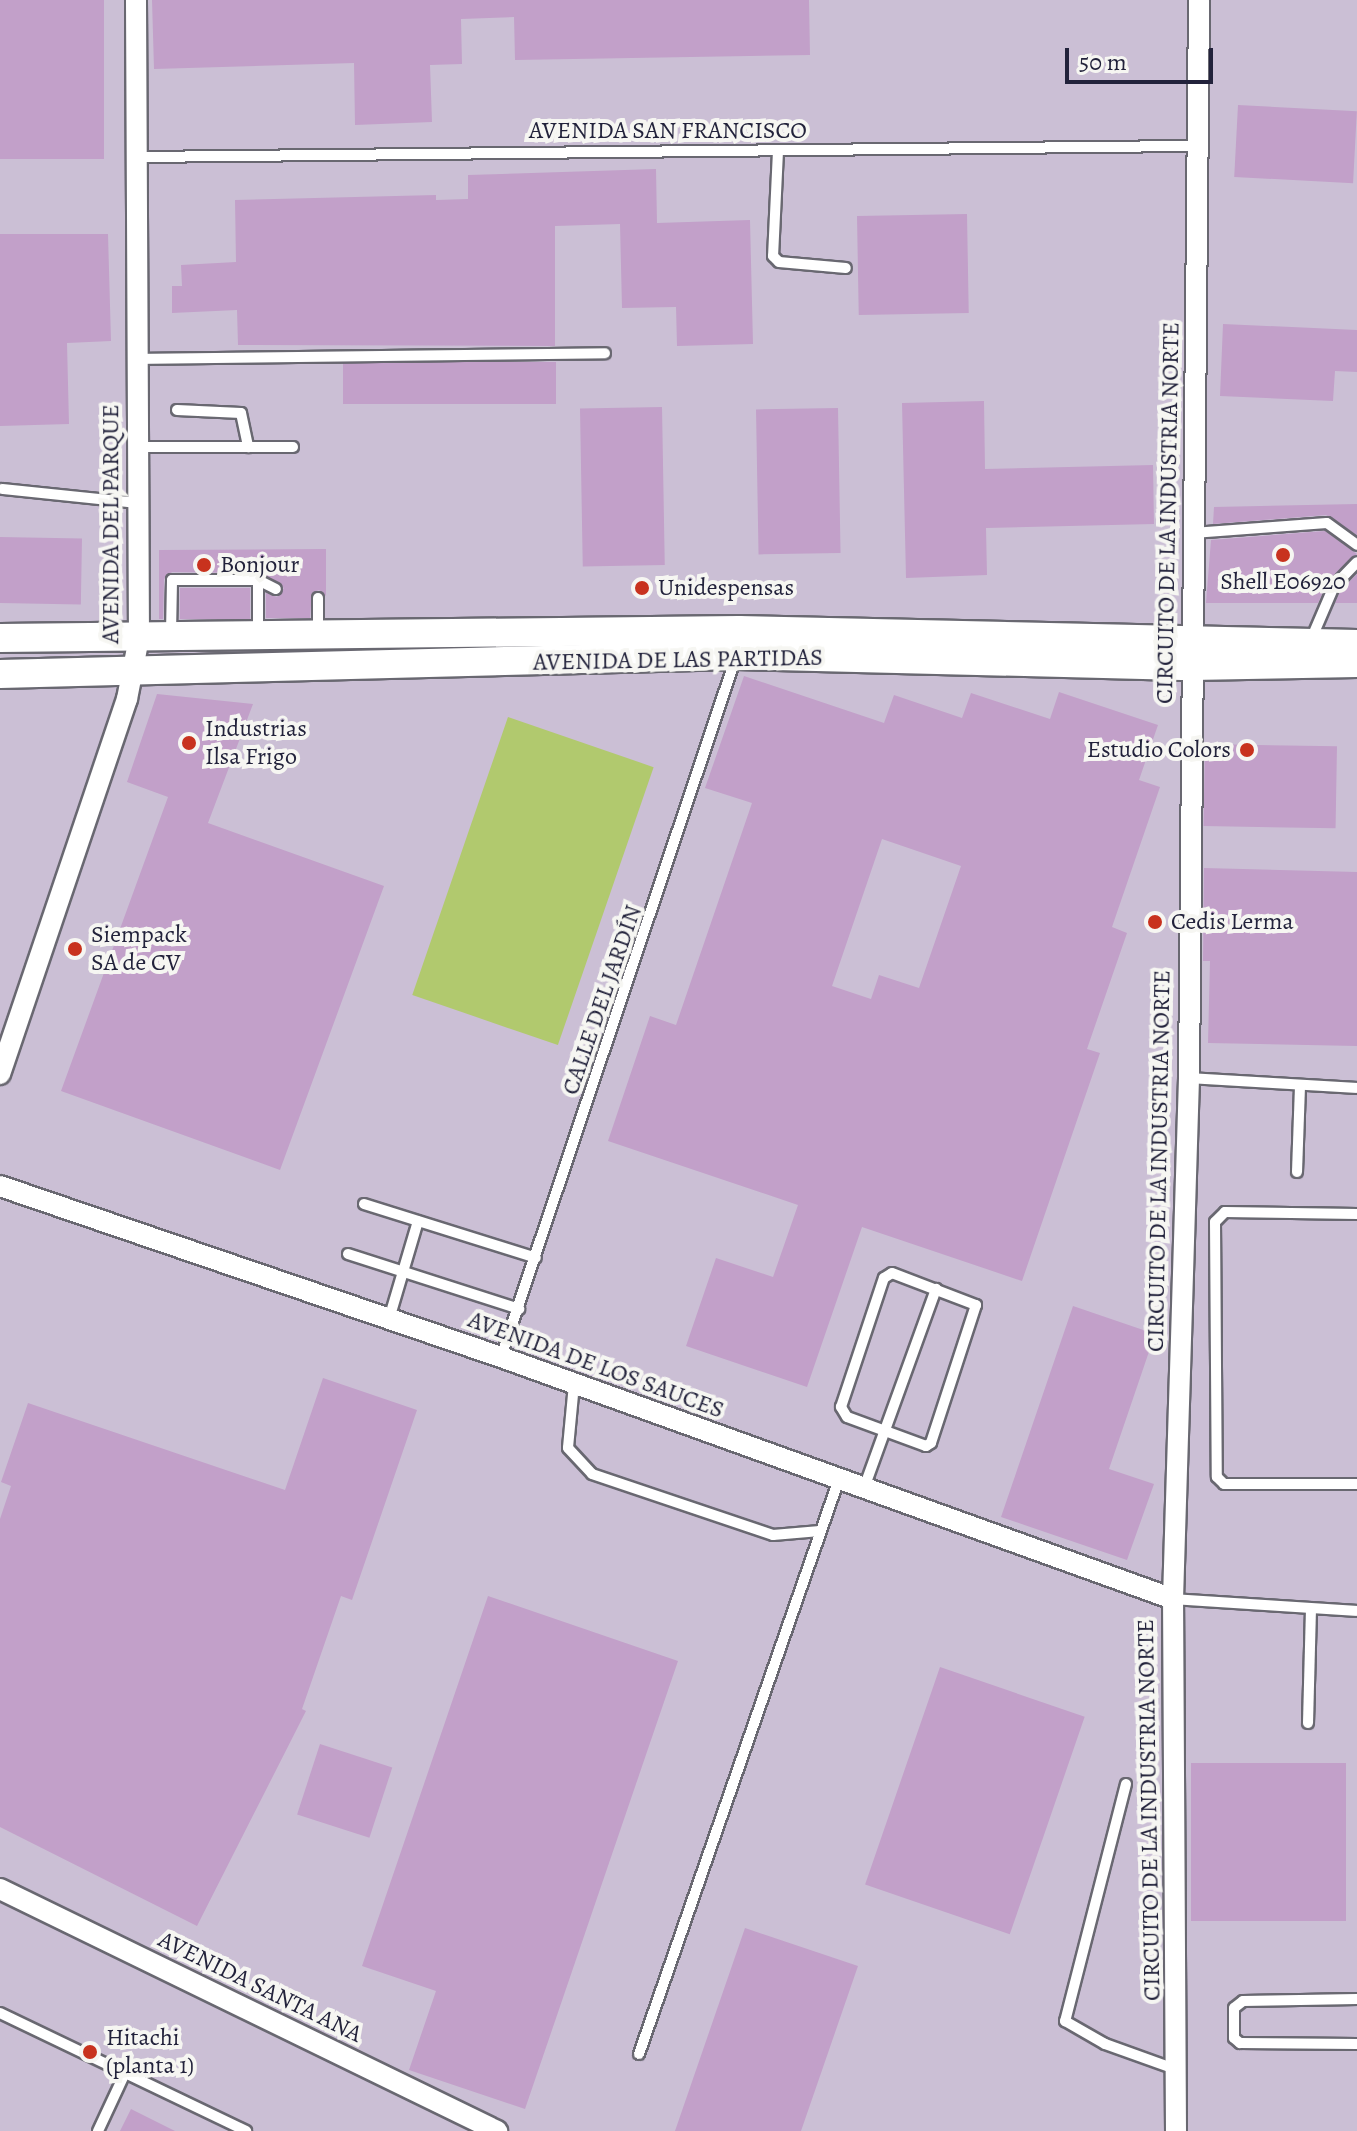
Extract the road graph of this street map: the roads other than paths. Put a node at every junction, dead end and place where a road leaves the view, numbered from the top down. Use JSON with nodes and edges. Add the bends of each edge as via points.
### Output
{"nodes":[{"id":1,"x":136,"y":0,"type":"edge"},
{"id":2,"x":1199,"y":0,"type":"edge"},
{"id":3,"x":1197,"y":146,"type":"junction"},
{"id":4,"x":778,"y":151,"type":"junction"},
{"id":5,"x":138,"y":157,"type":"junction"},
{"id":6,"x":846,"y":268,"type":"dead end"},
{"id":7,"x":605,"y":353,"type":"dead end"},
{"id":8,"x":137,"y":359,"type":"junction"},
{"id":9,"x":177,"y":410,"type":"dead end"},
{"id":10,"x":137,"y":447,"type":"junction"},
{"id":11,"x":248,"y":447,"type":"junction"},
{"id":12,"x":293,"y":447,"type":"dead end"},
{"id":13,"x":2,"y":489,"type":"dead end"},
{"id":14,"x":137,"y":503,"type":"junction"},
{"id":15,"x":1193,"y":533,"type":"junction"},
{"id":16,"x":1357,"y":545,"type":"edge"},
{"id":17,"x":1357,"y":562,"type":"edge"},
{"id":18,"x":258,"y":580,"type":"junction"},
{"id":19,"x":276,"y":589,"type":"dead end"},
{"id":20,"x":318,"y":598,"type":"dead end"},
{"id":21,"x":317,"y":633,"type":"junction"},
{"id":22,"x":258,"y":635,"type":"junction"},
{"id":23,"x":171,"y":636,"type":"junction"},
{"id":24,"x":0,"y":638,"type":"edge"},
{"id":25,"x":139,"y":638,"type":"junction"},
{"id":26,"x":1192,"y":638,"type":"junction"},
{"id":27,"x":1309,"y":643,"type":"junction"},
{"id":28,"x":1357,"y":644,"type":"edge"},
{"id":29,"x":736,"y":655,"type":"junction"},
{"id":30,"x":1357,"y":663,"type":"edge"},
{"id":31,"x":1192,"y":666,"type":"junction"},
{"id":32,"x":134,"y":672,"type":"junction"},
{"id":33,"x":0,"y":674,"type":"edge"},
{"id":34,"x":0,"y":1074,"type":"edge"},
{"id":35,"x":1189,"y":1078,"type":"junction"},
{"id":36,"x":1300,"y":1085,"type":"junction"},
{"id":37,"x":1357,"y":1088,"type":"edge"},
{"id":38,"x":1297,"y":1172,"type":"dead end"},
{"id":39,"x":0,"y":1186,"type":"edge"},
{"id":40,"x":364,"y":1204,"type":"dead end"},
{"id":41,"x":1357,"y":1214,"type":"edge"},
{"id":42,"x":418,"y":1221,"type":"junction"},
{"id":43,"x":348,"y":1254,"type":"dead end"},
{"id":44,"x":536,"y":1258,"type":"junction"},
{"id":45,"x":403,"y":1271,"type":"junction"},
{"id":46,"x":936,"y":1289,"type":"junction"},
{"id":47,"x":519,"y":1309,"type":"junction"},
{"id":48,"x":389,"y":1320,"type":"junction"},
{"id":49,"x":501,"y":1357,"type":"junction"},
{"id":50,"x":574,"y":1384,"type":"junction"},
{"id":51,"x":884,"y":1434,"type":"junction"},
{"id":52,"x":839,"y":1479,"type":"junction"},
{"id":53,"x":1357,"y":1484,"type":"edge"},
{"id":54,"x":864,"y":1488,"type":"junction"},
{"id":55,"x":820,"y":1531,"type":"junction"},
{"id":56,"x":1173,"y":1599,"type":"junction"},
{"id":57,"x":1311,"y":1610,"type":"junction"},
{"id":58,"x":1357,"y":1611,"type":"edge"},
{"id":59,"x":1308,"y":1723,"type":"dead end"},
{"id":60,"x":1126,"y":1784,"type":"dead end"},
{"id":61,"x":0,"y":1889,"type":"edge"},
{"id":62,"x":1357,"y":1999,"type":"edge"},
{"id":63,"x":0,"y":2013,"type":"edge"},
{"id":64,"x":1357,"y":2044,"type":"edge"},
{"id":65,"x":639,"y":2054,"type":"dead end"},
{"id":66,"x":1177,"y":2069,"type":"junction"},
{"id":67,"x":125,"y":2073,"type":"junction"},
{"id":68,"x":98,"y":2131,"type":"edge"},
{"id":69,"x":246,"y":2131,"type":"edge"},
{"id":70,"x":497,"y":2131,"type":"edge"},
{"id":71,"x":1176,"y":2131,"type":"edge"}],
"edges":[{"from":1,"to":5,"type":"street","name":"AVENIDA DEL PARQUE"},
{"from":2,"to":3,"type":"street","name":"CIRCUITO DE LA INDUSTRIA NORTE"},
{"from":3,"to":4,"type":"lane","name":"AVENIDA SAN FRANCISCO"},
{"from":3,"to":15,"type":"street","name":"CIRCUITO DE LA INDUSTRIA NORTE"},
{"from":4,"to":5,"type":"lane","name":"AVENIDA SAN FRANCISCO"},
{"from":4,"to":6,"type":"lane","via":[[773,256],[779,262]]},
{"from":5,"to":8,"type":"street","name":"AVENIDA DEL PARQUE"},
{"from":7,"to":8,"type":"lane"},
{"from":8,"to":10,"type":"street","name":"AVENIDA DEL PARQUE"},
{"from":9,"to":11,"type":"lane","via":[[241,413]]},
{"from":10,"to":11,"type":"lane"},
{"from":10,"to":14,"type":"street","name":"AVENIDA DEL PARQUE"},
{"from":11,"to":12,"type":"lane"},
{"from":13,"to":14,"type":"lane"},
{"from":14,"to":25,"type":"street","name":"AVENIDA DEL PARQUE"},
{"from":15,"to":16,"type":"lane","via":[[1327,523]]},
{"from":15,"to":26,"type":"street","name":"CIRCUITO DE LA INDUSTRIA NORTE"},
{"from":17,"to":27,"type":"lane","via":[[1334,586]]},
{"from":18,"to":19,"type":"lane"},
{"from":18,"to":22,"type":"lane"},
{"from":18,"to":23,"type":"lane","via":[[172,580]]},
{"from":20,"to":21,"type":"lane"},
{"from":21,"to":22,"type":"main road","name":"AVENIDA DE LAS PARTIDAS"},
{"from":21,"to":26,"type":"main road","name":"AVENIDA DE LAS PARTIDAS","via":[[739,630]]},
{"from":22,"to":23,"type":"main road","name":"AVENIDA DE LAS PARTIDAS"},
{"from":23,"to":25,"type":"main road","name":"AVENIDA DE LAS PARTIDAS"},
{"from":24,"to":25,"type":"main road","name":"AVENIDA DE LAS PARTIDAS"},
{"from":25,"to":32,"type":"street","name":"AVENIDA DEL PARQUE"},
{"from":26,"to":27,"type":"main road","name":"AVENIDA DE LAS PARTIDAS"},
{"from":26,"to":31,"type":"street","name":"CIRCUITO DE LA INDUSTRIA NORTE"},
{"from":27,"to":28,"type":"main road","name":"AVENIDA DE LAS PARTIDAS"},
{"from":29,"to":31,"type":"main road","name":"AVENIDA DE LAS PARTIDAS"},
{"from":29,"to":32,"type":"main road","name":"AVENIDA DE LAS PARTIDAS"},
{"from":29,"to":44,"type":"lane","name":"CALLE DEL JARDÍN"},
{"from":30,"to":31,"type":"main road","name":"AVENIDA DE LAS PARTIDAS"},
{"from":31,"to":35,"type":"street","name":"CIRCUITO DE LA INDUSTRIA NORTE"},
{"from":32,"to":33,"type":"main road","name":"AVENIDA DE LAS PARTIDAS"},
{"from":32,"to":34,"type":"street","name":"AVENIDA DEL PARQUE"},
{"from":35,"to":36,"type":"lane"},
{"from":35,"to":56,"type":"street","name":"CIRCUITO DE LA INDUSTRIA NORTE"},
{"from":36,"to":37,"type":"lane"},
{"from":36,"to":38,"type":"lane"},
{"from":39,"to":48,"type":"street","name":"AVENIDA DE LOS SAUCES"},
{"from":40,"to":42,"type":"lane"},
{"from":41,"to":53,"type":"lane","via":[[1225,1212],[1215,1222],[1217,1477],[1224,1484]]},
{"from":42,"to":44,"type":"lane"},
{"from":42,"to":45,"type":"lane"},
{"from":43,"to":45,"type":"lane"},
{"from":44,"to":47,"type":"lane","name":"CALLE DEL JARDÍN"},
{"from":45,"to":47,"type":"lane"},
{"from":45,"to":48,"type":"lane"},
{"from":46,"to":51,"type":"lane"},
{"from":46,"to":51,"type":"lane","via":[[971,1300],[976,1311],[931,1443],[921,1446]]},
{"from":46,"to":51,"type":"lane","via":[[892,1273],[884,1278],[841,1407],[847,1417]]},
{"from":47,"to":49,"type":"lane","name":"CALLE DEL JARDÍN"},
{"from":48,"to":49,"type":"street","name":"AVENIDA DE LOS SAUCES"},
{"from":49,"to":50,"type":"street","name":"AVENIDA DE LOS SAUCES"},
{"from":50,"to":52,"type":"street","name":"AVENIDA DE LOS SAUCES"},
{"from":50,"to":55,"type":"lane","via":[[568,1448],[592,1474],[773,1535]]},
{"from":51,"to":54,"type":"lane"},
{"from":52,"to":54,"type":"street","name":"AVENIDA DE LOS SAUCES"},
{"from":52,"to":55,"type":"lane"},
{"from":54,"to":56,"type":"street","name":"AVENIDA DE LOS SAUCES"},
{"from":55,"to":65,"type":"lane"},
{"from":56,"to":57,"type":"lane"},
{"from":56,"to":66,"type":"street","name":"CIRCUITO DE LA INDUSTRIA NORTE"},
{"from":57,"to":58,"type":"lane"},
{"from":57,"to":59,"type":"lane"},
{"from":60,"to":66,"type":"lane","via":[[1065,2021],[1105,2044]]},
{"from":61,"to":70,"type":"street","name":"AVENIDA SANTA ANA"},
{"from":62,"to":64,"type":"lane","via":[[1243,2001],[1234,2008],[1234,2038],[1240,2043]]},
{"from":63,"to":67,"type":"lane"},
{"from":66,"to":71,"type":"street","name":"CIRCUITO DE LA INDUSTRIA NORTE"},
{"from":67,"to":68,"type":"lane"},
{"from":67,"to":69,"type":"lane"}]}
